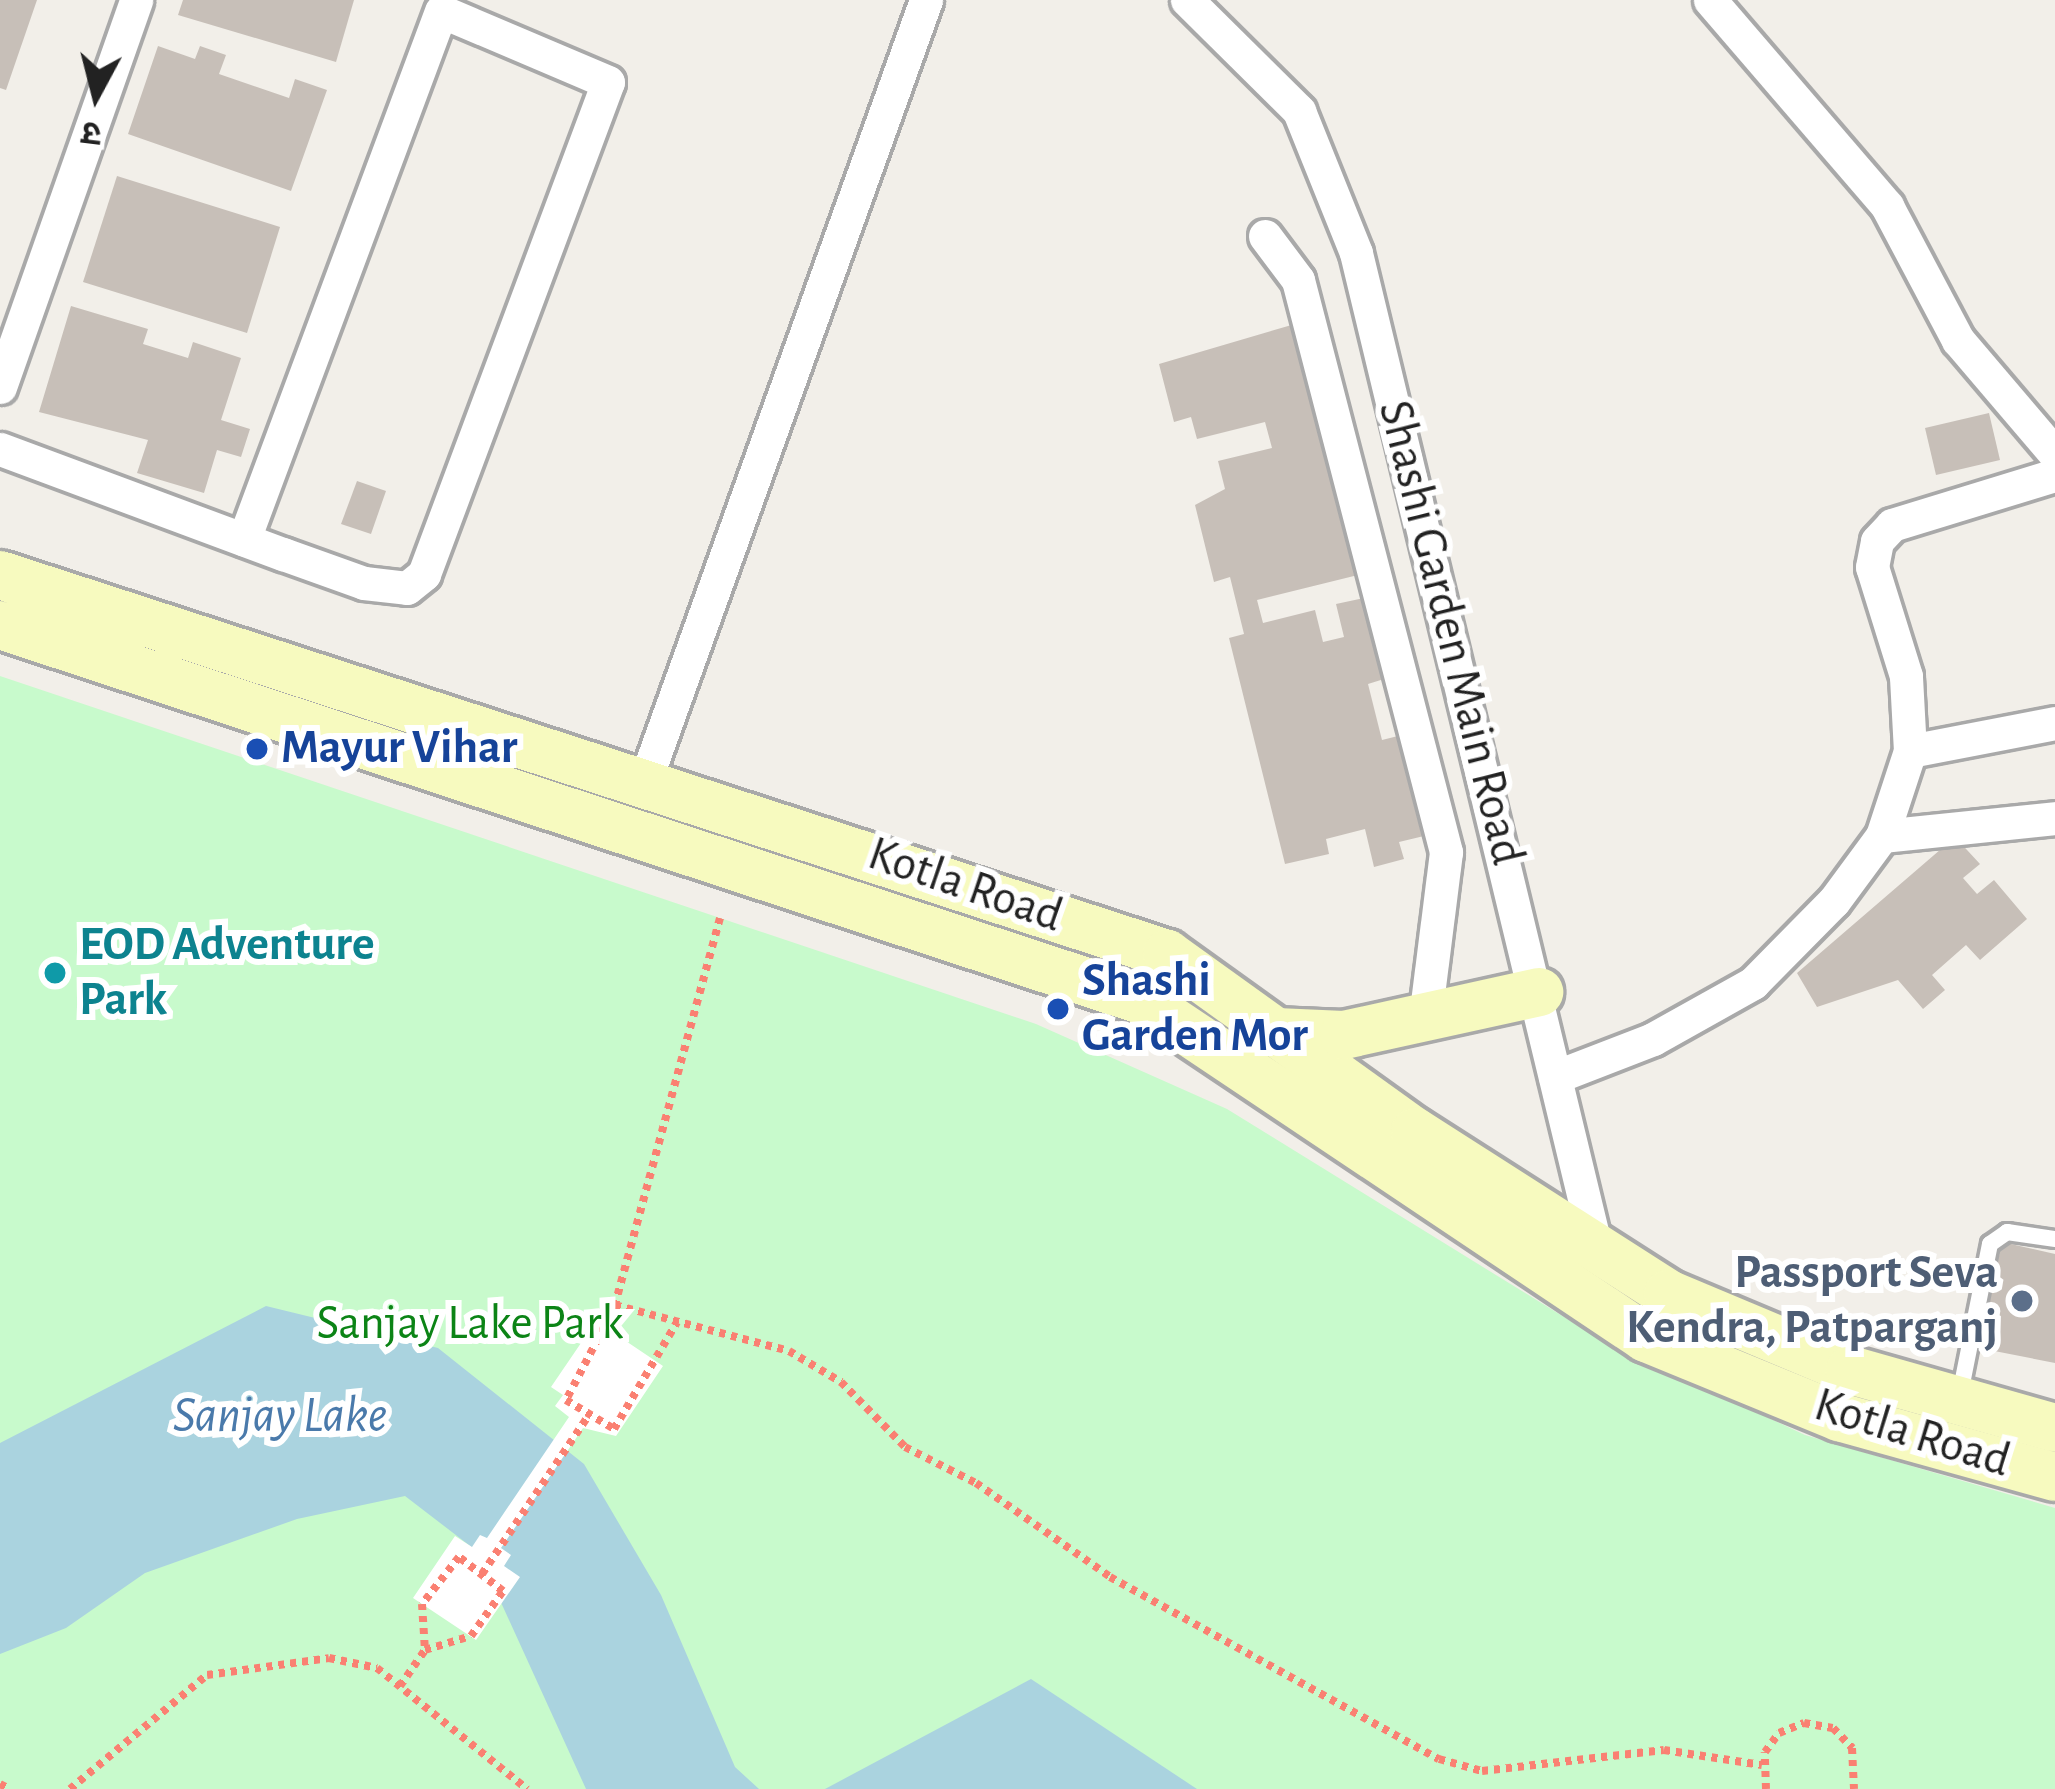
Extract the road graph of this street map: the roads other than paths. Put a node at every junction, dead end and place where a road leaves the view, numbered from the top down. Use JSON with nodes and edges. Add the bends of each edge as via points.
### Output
{"nodes":[{"id":1,"x":136,"y":0,"type":"edge"},
{"id":2,"x":926,"y":0,"type":"edge"},
{"id":3,"x":1187,"y":0,"type":"edge"},
{"id":4,"x":1728,"y":6,"type":"edge"},
{"id":5,"x":1265,"y":236,"type":"dead end"},
{"id":6,"x":0,"y":387,"type":"edge"},
{"id":7,"x":0,"y":449,"type":"edge"},
{"id":8,"x":2055,"y":454,"type":"edge"},
{"id":9,"x":2055,"y":475,"type":"edge"},
{"id":10,"x":244,"y":539,"type":"junction"},
{"id":11,"x":0,"y":575,"type":"edge"},
{"id":12,"x":0,"y":625,"type":"edge"},
{"id":13,"x":2055,"y":723,"type":"edge"},
{"id":14,"x":1910,"y":751,"type":"junction"},
{"id":15,"x":645,"y":782,"type":"junction"},
{"id":16,"x":2055,"y":818,"type":"edge"},
{"id":17,"x":1882,"y":836,"type":"junction"},
{"id":18,"x":1539,"y":992,"type":"junction"},
{"id":19,"x":1425,"y":1019,"type":"junction"},
{"id":20,"x":1276,"y":1032,"type":"junction"},
{"id":21,"x":1555,"y":1077,"type":"junction"},
{"id":22,"x":2055,"y":1239,"type":"edge"},
{"id":23,"x":1596,"y":1248,"type":"junction"},
{"id":24,"x":1612,"y":1316,"type":"junction"},
{"id":25,"x":1958,"y":1401,"type":"junction"},
{"id":26,"x":2055,"y":1428,"type":"edge"},
{"id":27,"x":2055,"y":1477,"type":"edge"}],
"edges":[{"from":1,"to":6,"type":"street"},
{"from":2,"to":15,"type":"street"},
{"from":3,"to":18,"type":"street","name":"Shashi Garden Main Road","via":[[1299,112],[1356,253]]},
{"from":4,"to":8,"type":"street","via":[[1887,206],[1958,340]]},
{"from":5,"to":19,"type":"street","via":[[1298,280],[1446,852]]},
{"from":7,"to":10,"type":"street"},
{"from":9,"to":14,"type":"street","via":[[1892,525],[1877,541],[1873,567],[1906,676]]},
{"from":10,"to":10,"type":"street","via":[[441,11],[608,82],[424,574],[407,588],[364,583]]},
{"from":11,"to":15,"type":"main road","name":"Kotla Road"},
{"from":12,"to":24,"type":"main road","name":"Kotla Road","via":[[1142,1000]]},
{"from":13,"to":14,"type":"street"},
{"from":14,"to":17,"type":"street"},
{"from":15,"to":20,"type":"main road","name":"Kotla Road","via":[[1167,955]]},
{"from":16,"to":17,"type":"street"},
{"from":17,"to":21,"type":"street","via":[[1834,901],[1753,983],[1653,1040]]},
{"from":18,"to":19,"type":"main road"},
{"from":18,"to":21,"type":"street","name":"Shashi Garden Main Road"},
{"from":19,"to":20,"type":"main road","via":[[1344,1035]]},
{"from":20,"to":23,"type":"main road","name":"Kotla Road"},
{"from":21,"to":23,"type":"street","name":"Shashi Garden Main Road"},
{"from":22,"to":25,"type":"lane","via":[[2007,1232],[1990,1244]]},
{"from":23,"to":24,"type":"street","name":"Shashi Garden Main Road"},
{"from":23,"to":25,"type":"main road","name":"Kotla Road","via":[[1668,1294],[1850,1370]]},
{"from":24,"to":27,"type":"main road","name":"Kotla Road","via":[[1646,1338],[1839,1417]]},
{"from":25,"to":26,"type":"main road","name":"Kotla Road"}]}
